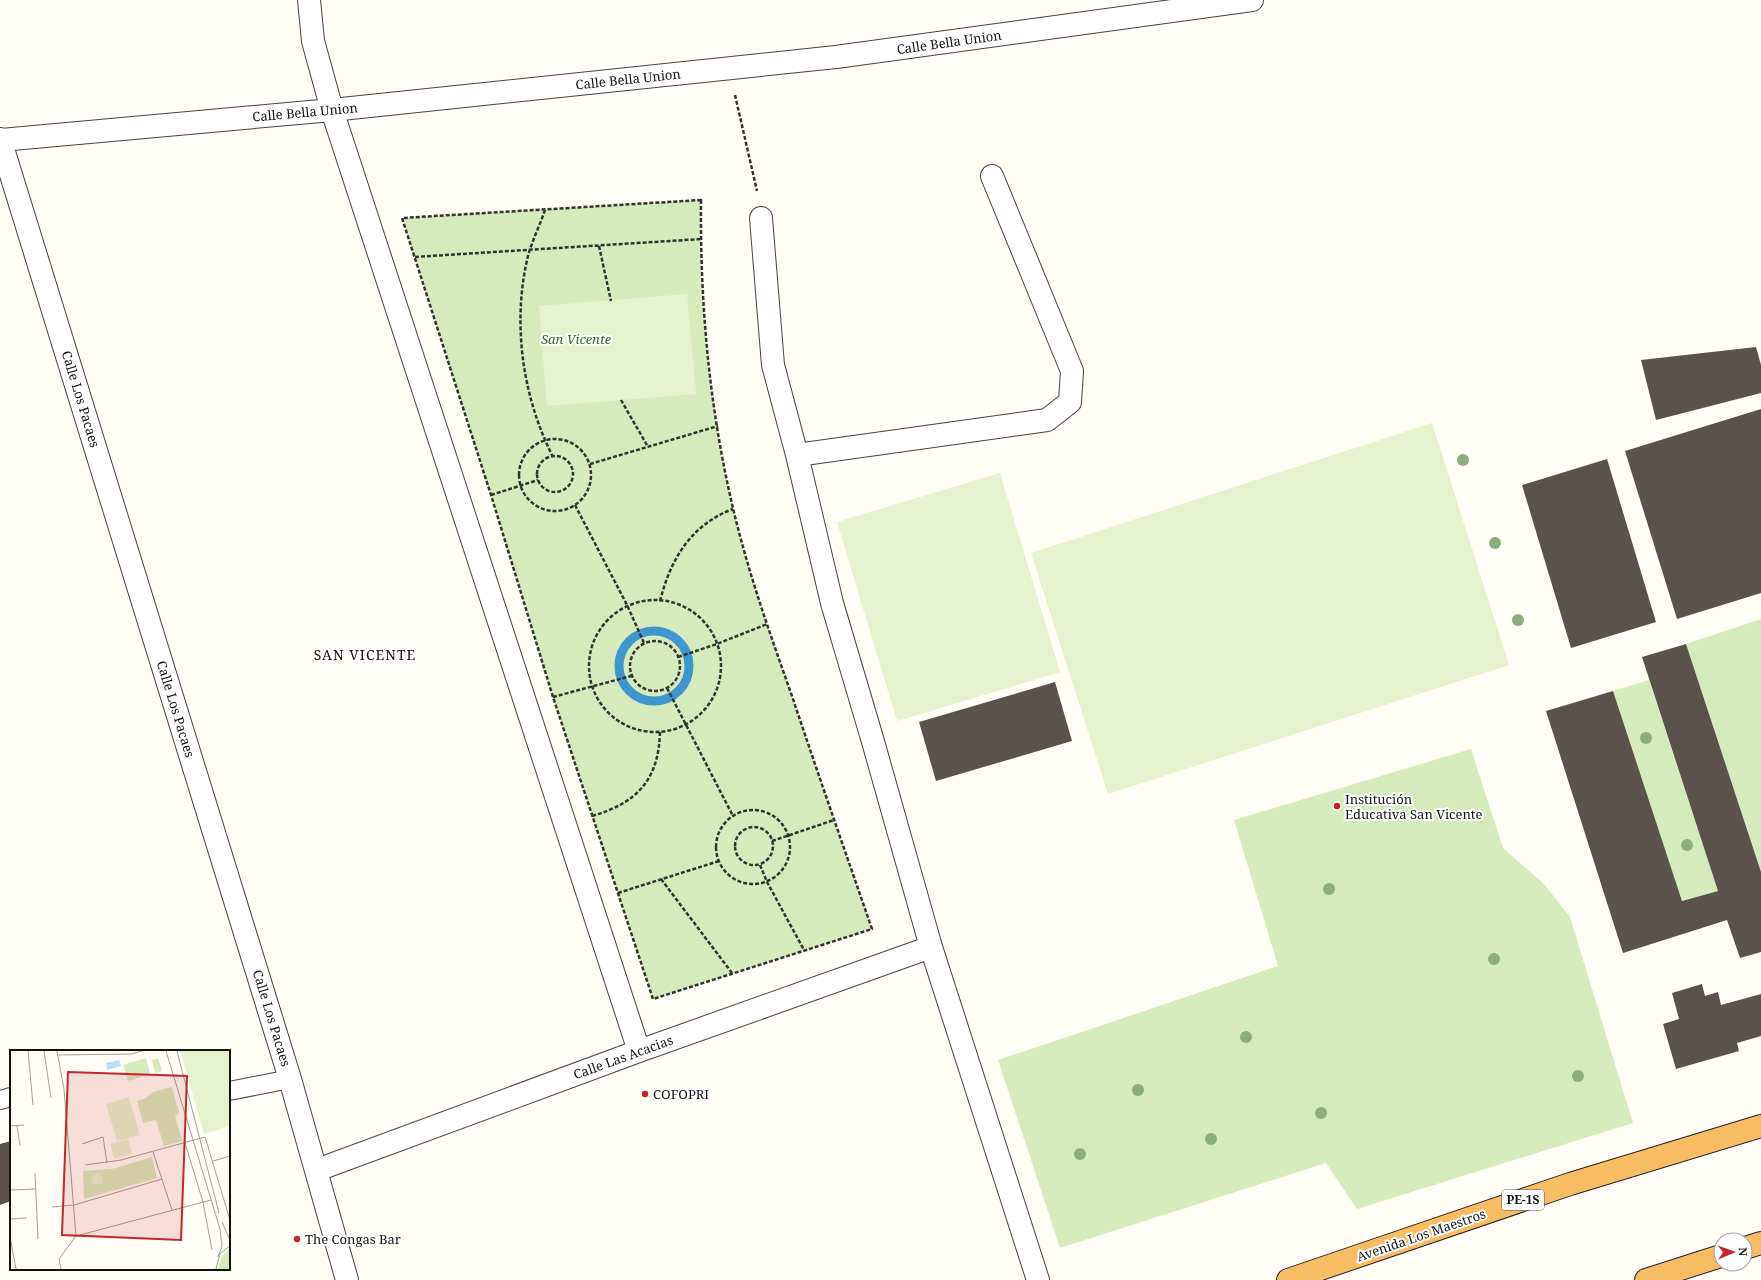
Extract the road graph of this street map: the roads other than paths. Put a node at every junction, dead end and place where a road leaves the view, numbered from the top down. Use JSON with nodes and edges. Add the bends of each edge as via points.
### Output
{"nodes":[{"id":1,"x":309,"y":0,"type":"edge"},
{"id":2,"x":1252,"y":0,"type":"edge"},
{"id":3,"x":332,"y":110,"type":"junction"},
{"id":4,"x":0,"y":140,"type":"edge"},
{"id":5,"x":992,"y":176,"type":"dead end"},
{"id":6,"x":761,"y":218,"type":"road end"},
{"id":7,"x":797,"y":455,"type":"junction"},
{"id":8,"x":931,"y":947,"type":"junction"},
{"id":9,"x":640,"y":1051,"type":"junction"},
{"id":10,"x":290,"y":1079,"type":"junction"},
{"id":11,"x":230,"y":1091,"type":"edge"},
{"id":12,"x":10,"y":1097,"type":"edge"},
{"id":13,"x":0,"y":1100,"type":"edge"},
{"id":14,"x":1761,"y":1126,"type":"edge"},
{"id":15,"x":317,"y":1170,"type":"junction"},
{"id":16,"x":1713,"y":1259,"type":"edge"},
{"id":17,"x":347,"y":1280,"type":"edge"},
{"id":18,"x":1038,"y":1280,"type":"edge"},
{"id":19,"x":1288,"y":1280,"type":"edge"},
{"id":20,"x":1646,"y":1280,"type":"edge"}],
"edges":[{"from":1,"to":3,"type":"street","via":[[313,41]]},
{"from":2,"to":3,"type":"street","name":"Calle Bella Union","via":[[836,57]]},
{"from":3,"to":4,"type":"street","name":"Calle Bella Union"},
{"from":3,"to":9,"type":"street"},
{"from":4,"to":10,"type":"street","name":"Calle Los Pacaes"},
{"from":5,"to":7,"type":"street","via":[[1072,371],[1070,402],[1047,420]]},
{"from":6,"to":7,"type":"street","via":[[773,365]]},
{"from":7,"to":8,"type":"street","via":[[832,603]]},
{"from":8,"to":9,"type":"street","name":"Calle Las Acacias"},
{"from":8,"to":18,"type":"street"},
{"from":9,"to":15,"type":"street","name":"Calle Las Acacias"},
{"from":10,"to":11,"type":"lane"},
{"from":10,"to":15,"type":"street","name":"Calle Los Pacaes"},
{"from":12,"to":13,"type":"lane"},
{"from":14,"to":19,"type":"highway","name":"Avenida Los Maestros","number":"PE-1S","via":[[1570,1184]]},
{"from":15,"to":17,"type":"street","name":"Calle Los Pacaes"},
{"from":16,"to":20,"type":"highway"}]}
